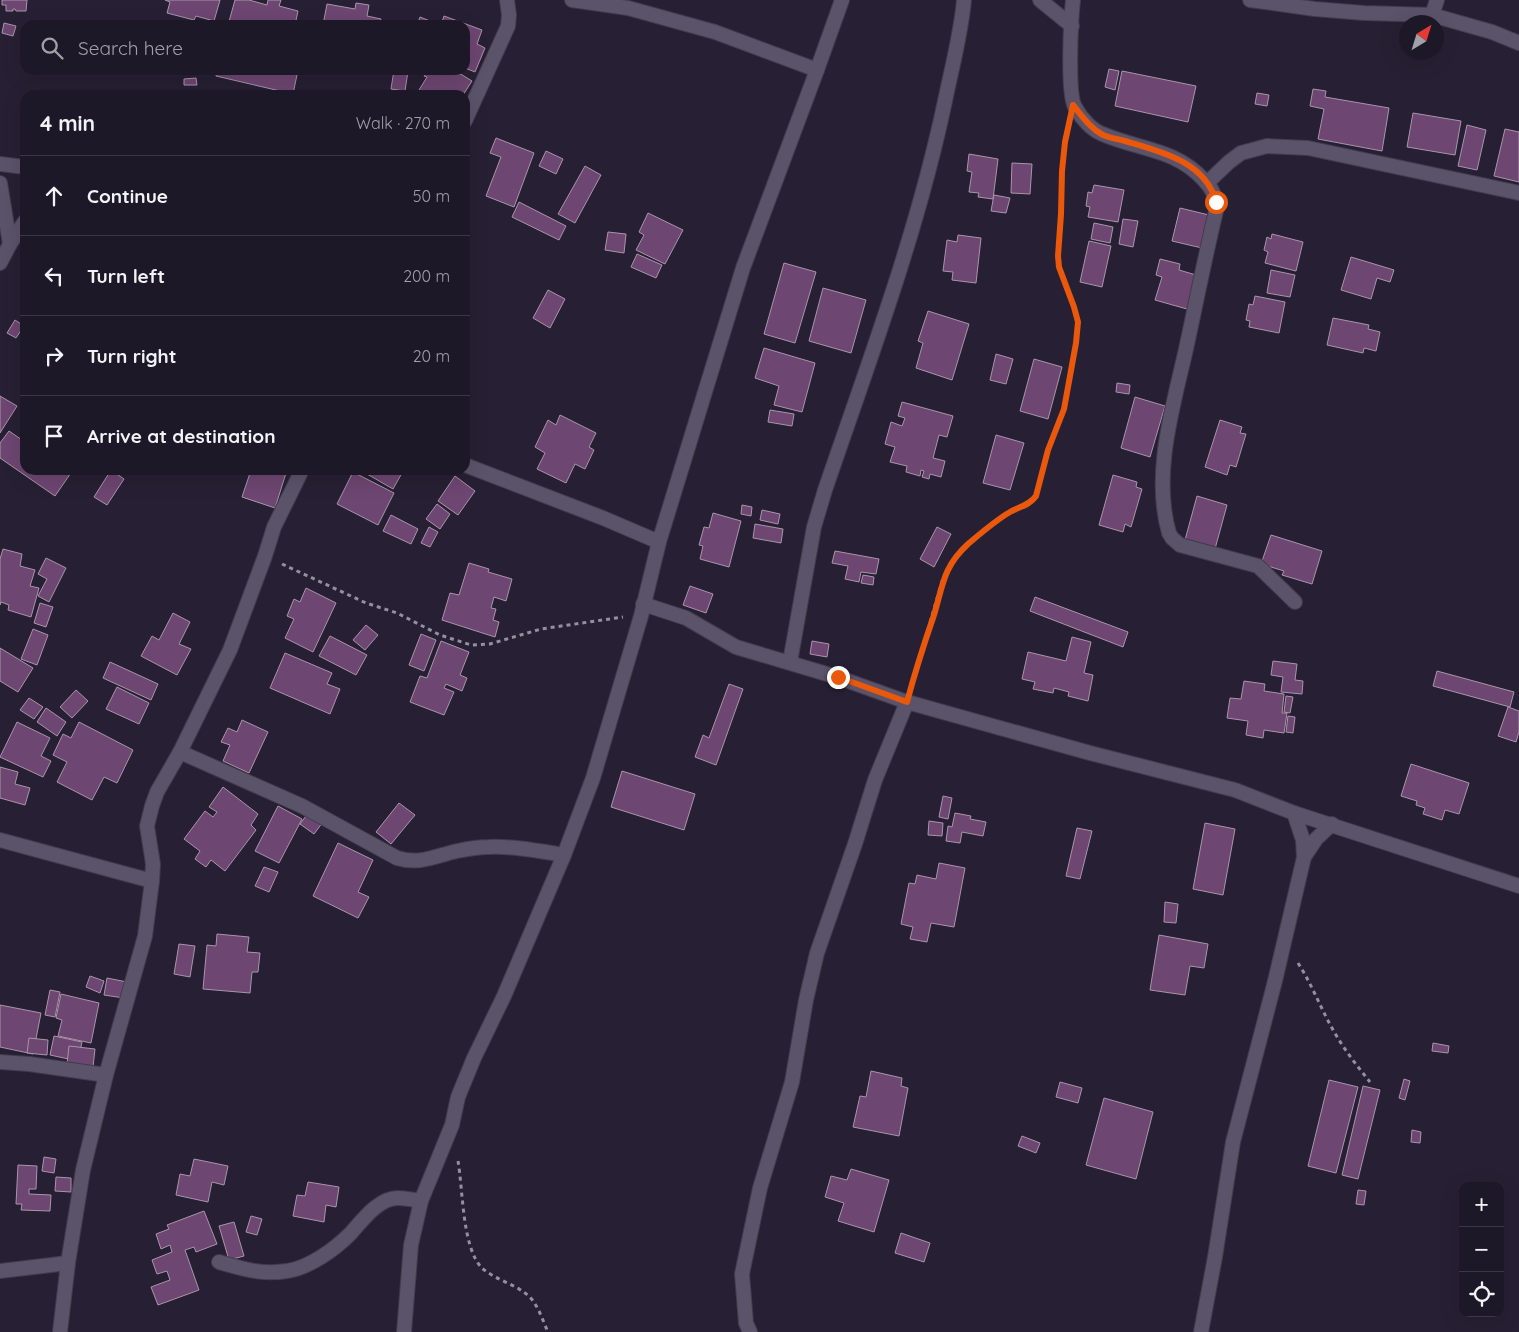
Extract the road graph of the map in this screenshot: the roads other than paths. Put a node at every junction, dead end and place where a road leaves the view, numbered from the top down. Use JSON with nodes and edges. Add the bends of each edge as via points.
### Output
{"nodes":[{"id":1,"x":507,"y":0,"type":"edge"},
{"id":2,"x":572,"y":0,"type":"edge"},
{"id":3,"x":842,"y":0,"type":"edge"},
{"id":4,"x":964,"y":0,"type":"edge"},
{"id":5,"x":1040,"y":0,"type":"edge"},
{"id":6,"x":1074,"y":0,"type":"edge"},
{"id":7,"x":1250,"y":0,"type":"edge"},
{"id":8,"x":1436,"y":0,"type":"edge"},
{"id":9,"x":1432,"y":15,"type":"joint"},
{"id":10,"x":1444,"y":18,"type":"edge"},
{"id":11,"x":1072,"y":26,"type":"junction"},
{"id":12,"x":1519,"y":43,"type":"edge"},
{"id":13,"x":817,"y":70,"type":"junction"},
{"id":14,"x":470,"y":110,"type":"edge"},
{"id":15,"x":0,"y":164,"type":"edge"},
{"id":16,"x":20,"y":166,"type":"edge"},
{"id":17,"x":0,"y":183,"type":"edge"},
{"id":18,"x":1207,"y":183,"type":"junction"},
{"id":19,"x":1519,"y":193,"type":"edge"},
{"id":20,"x":20,"y":229,"type":"edge"},
{"id":21,"x":10,"y":244,"type":"junction"},
{"id":22,"x":0,"y":264,"type":"edge"},
{"id":23,"x":470,"y":467,"type":"edge"},
{"id":24,"x":300,"y":475,"type":"edge"},
{"id":25,"x":659,"y":542,"type":"junction"},
{"id":26,"x":1295,"y":602,"type":"dead end"},
{"id":27,"x":642,"y":610,"type":"junction"},
{"id":28,"x":790,"y":662,"type":"junction"},
{"id":29,"x":907,"y":702,"type":"junction"},
{"id":30,"x":180,"y":752,"type":"junction"},
{"id":31,"x":1294,"y":813,"type":"junction"},
{"id":32,"x":1332,"y":824,"type":"junction"},
{"id":33,"x":0,"y":840,"type":"edge"},
{"id":34,"x":564,"y":854,"type":"junction"},
{"id":35,"x":1304,"y":857,"type":"junction"},
{"id":36,"x":152,"y":881,"type":"junction"},
{"id":37,"x":1519,"y":886,"type":"edge"},
{"id":38,"x":0,"y":1062,"type":"edge"},
{"id":39,"x":106,"y":1075,"type":"junction"},
{"id":40,"x":421,"y":1201,"type":"junction"},
{"id":41,"x":219,"y":1262,"type":"dead end"},
{"id":42,"x":68,"y":1263,"type":"junction"},
{"id":43,"x":0,"y":1271,"type":"edge"},
{"id":44,"x":60,"y":1332,"type":"edge"},
{"id":45,"x":404,"y":1332,"type":"edge"},
{"id":46,"x":750,"y":1332,"type":"edge"},
{"id":47,"x":1202,"y":1332,"type":"edge"}],
"edges":[{"from":1,"to":14,"type":"street","via":[[508,26]]},
{"from":2,"to":13,"type":"street","via":[[628,8],[715,32]]},
{"from":3,"to":13,"type":"street"},
{"from":4,"to":28,"type":"street","via":[[962,26],[931,164],[905,254],[814,527]]},
{"from":5,"to":11,"type":"street"},
{"from":6,"to":11,"type":"street"},
{"from":7,"to":9,"type":"street","via":[[1315,9]]},
{"from":8,"to":9,"type":"street"},
{"from":10,"to":12,"type":"street"},
{"from":11,"to":18,"type":"street","via":[[1070,69],[1073,105],[1088,124],[1104,135],[1172,156],[1197,172]]},
{"from":13,"to":25,"type":"street","via":[[743,268]]},
{"from":15,"to":16,"type":"street"},
{"from":17,"to":21,"type":"street"},
{"from":18,"to":19,"type":"street","via":[[1241,153],[1267,146],[1308,148]]},
{"from":18,"to":26,"type":"street","via":[[1214,195],[1216,211],[1162,470],[1168,527],[1172,538],[1180,545],[1258,566]]},
{"from":20,"to":21,"type":"street"},
{"from":21,"to":22,"type":"street"},
{"from":23,"to":25,"type":"street"},
{"from":24,"to":30,"type":"street","via":[[274,527],[230,650]]},
{"from":25,"to":27,"type":"street"},
{"from":27,"to":28,"type":"street","via":[[686,618],[736,647]]},
{"from":27,"to":34,"type":"street","via":[[593,778]]},
{"from":28,"to":29,"type":"street"},
{"from":29,"to":31,"type":"street","via":[[1236,790]]},
{"from":29,"to":46,"type":"street","via":[[875,780],[817,953],[792,1082],[760,1188],[742,1274],[746,1323]]},
{"from":30,"to":34,"type":"street","via":[[302,806],[409,862],[458,850],[488,847]]},
{"from":30,"to":36,"type":"street","via":[[157,792],[147,826],[153,864]]},
{"from":31,"to":32,"type":"street"},
{"from":31,"to":35,"type":"street","via":[[1303,840]]},
{"from":32,"to":35,"type":"street"},
{"from":32,"to":37,"type":"street"},
{"from":33,"to":36,"type":"street"},
{"from":34,"to":40,"type":"street","via":[[461,1089],[452,1126]]},
{"from":35,"to":47,"type":"street","via":[[1233,1142]]},
{"from":36,"to":39,"type":"street","via":[[145,936]]},
{"from":38,"to":39,"type":"street"},
{"from":39,"to":42,"type":"street","via":[[83,1170]]},
{"from":40,"to":41,"type":"street","via":[[397,1198],[385,1202],[371,1211],[331,1250],[289,1271],[265,1273]]},
{"from":40,"to":45,"type":"street","via":[[411,1245]]},
{"from":42,"to":43,"type":"street"},
{"from":42,"to":44,"type":"street"}]}
